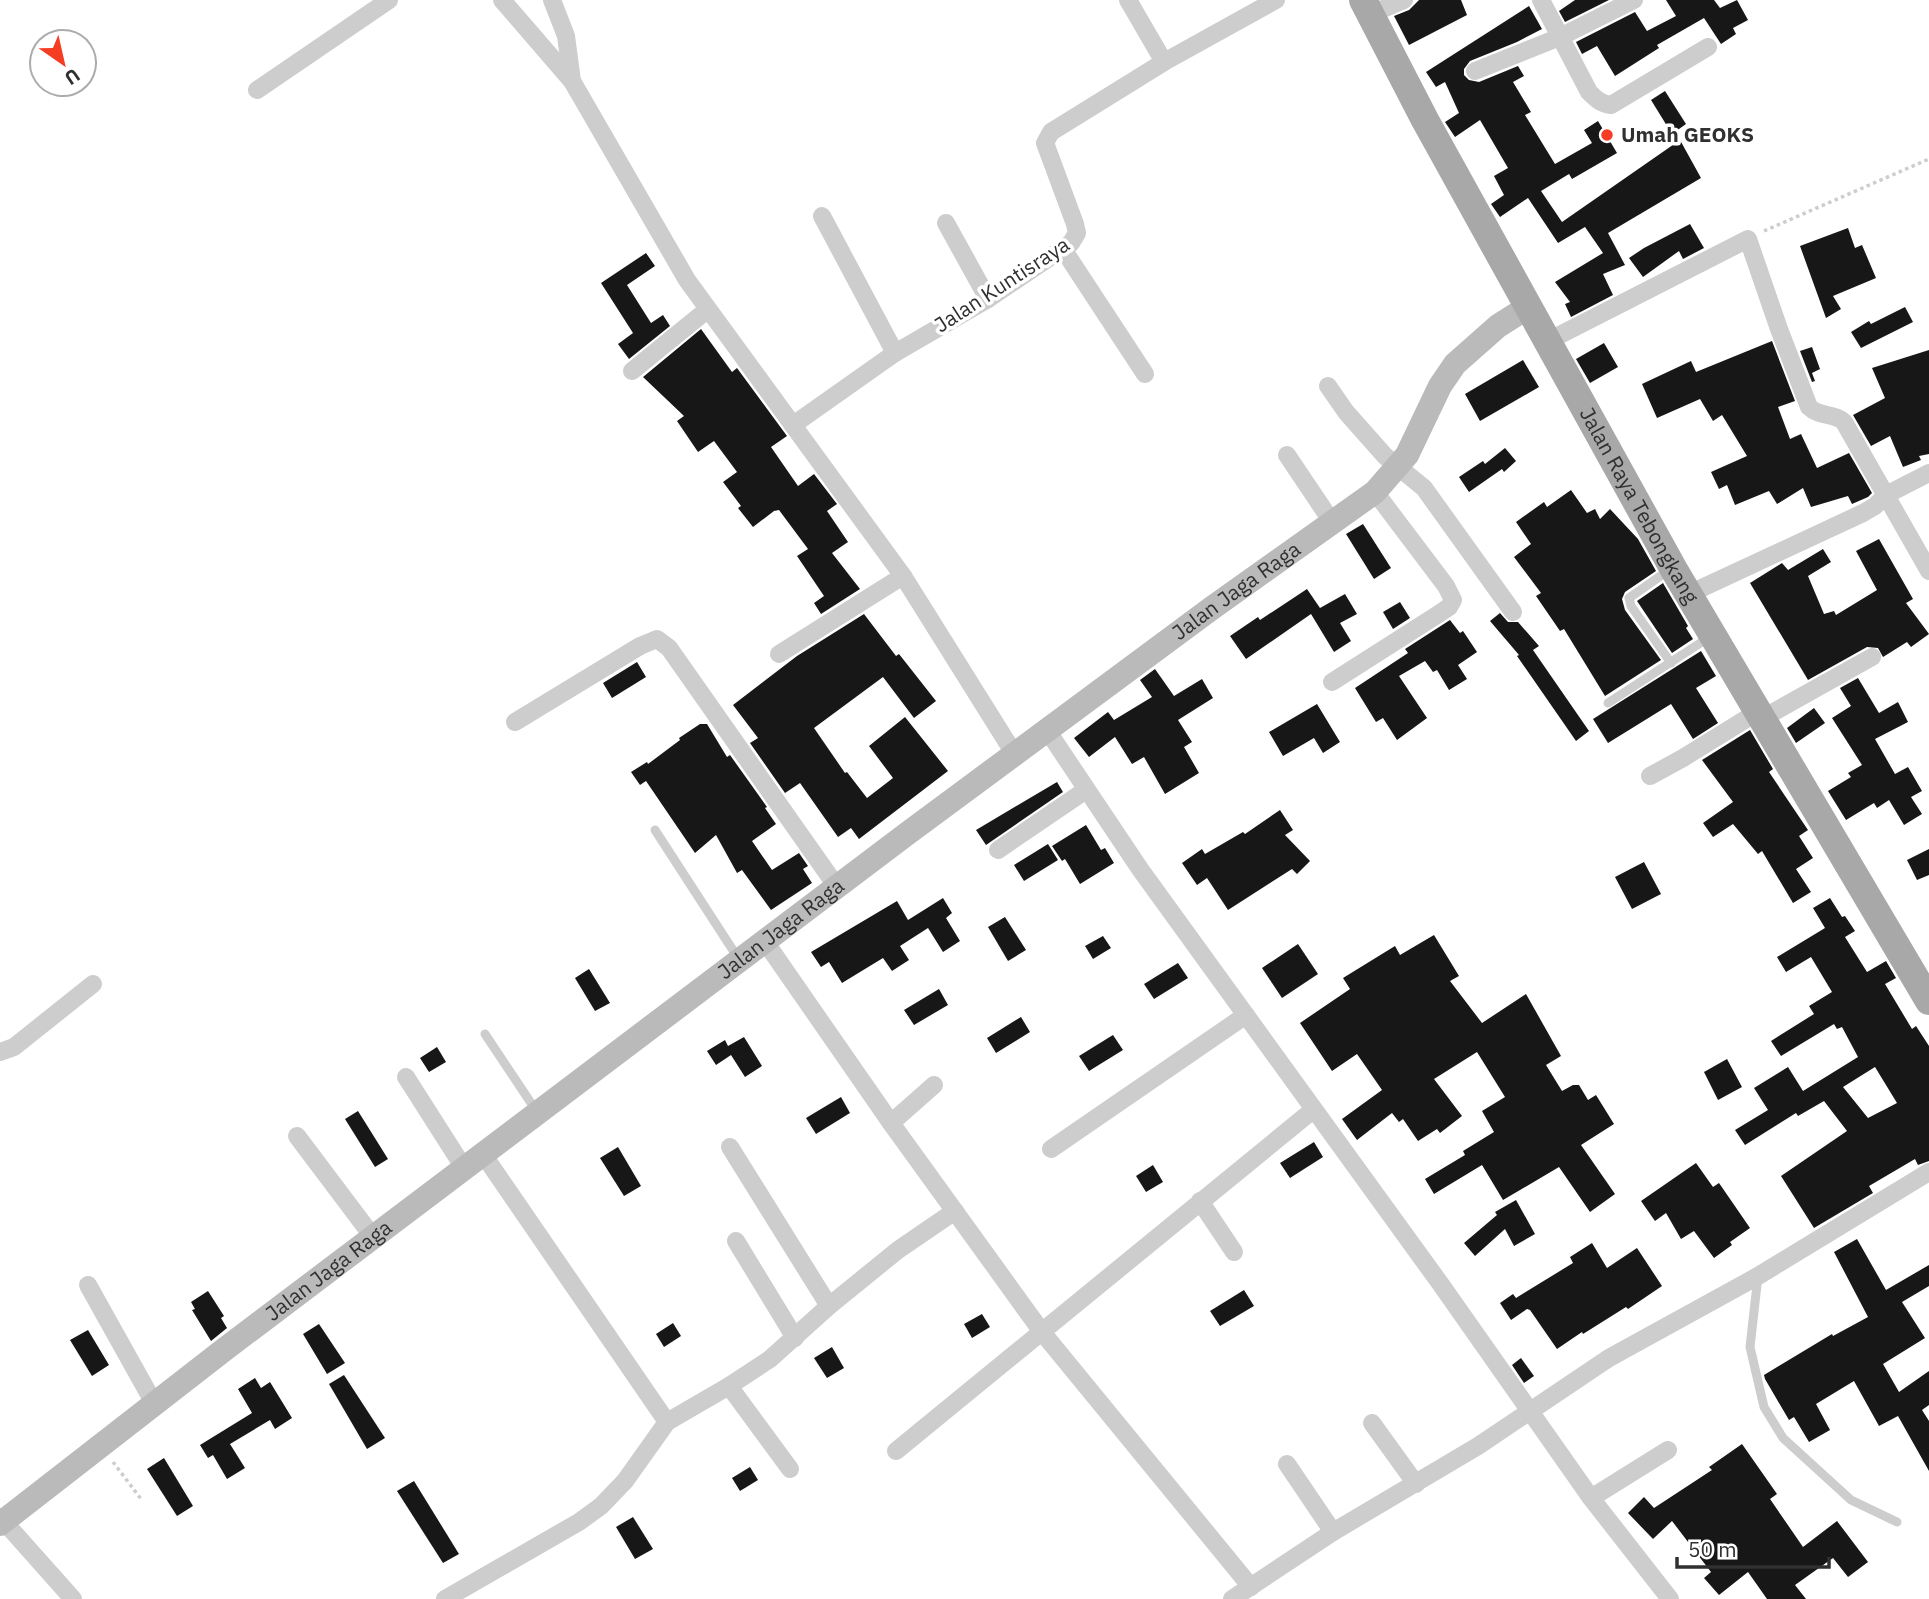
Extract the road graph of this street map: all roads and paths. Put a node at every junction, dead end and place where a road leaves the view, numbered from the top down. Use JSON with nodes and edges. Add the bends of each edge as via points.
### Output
{"nodes":[{"id":1,"x":389,"y":0,"type":"edge"},
{"id":2,"x":502,"y":0,"type":"edge"},
{"id":3,"x":552,"y":0,"type":"edge"},
{"id":4,"x":1128,"y":0,"type":"edge"},
{"id":5,"x":1276,"y":0,"type":"edge"},
{"id":6,"x":1404,"y":0,"type":"edge"},
{"id":7,"x":1541,"y":0,"type":"edge"},
{"id":8,"x":1634,"y":0,"type":"edge"},
{"id":9,"x":1367,"y":7,"type":"edge"},
{"id":10,"x":1560,"y":37,"type":"junction"},
{"id":11,"x":1708,"y":47,"type":"dead end"},
{"id":12,"x":1164,"y":62,"type":"junction"},
{"id":13,"x":1475,"y":71,"type":"dead end"},
{"id":14,"x":572,"y":81,"type":"junction"},
{"id":15,"x":257,"y":90,"type":"dead end"},
{"id":16,"x":1929,"y":159,"type":"edge"},
{"id":17,"x":822,"y":216,"type":"dead end"},
{"id":18,"x":946,"y":223,"type":"dead end"},
{"id":19,"x":1748,"y":239,"type":"junction"},
{"id":20,"x":1063,"y":249,"type":"junction"},
{"id":21,"x":988,"y":299,"type":"junction"},
{"id":22,"x":1528,"y":307,"type":"junction"},
{"id":23,"x":707,"y":310,"type":"junction"},
{"id":24,"x":1546,"y":342,"type":"junction"},
{"id":25,"x":895,"y":353,"type":"junction"},
{"id":26,"x":632,"y":371,"type":"dead end"},
{"id":27,"x":1145,"y":374,"type":"dead end"},
{"id":28,"x":1328,"y":386,"type":"dead end"},
{"id":29,"x":793,"y":425,"type":"junction"},
{"id":30,"x":1287,"y":455,"type":"dead end"},
{"id":31,"x":1929,"y":473,"type":"edge"},
{"id":32,"x":1386,"y":481,"type":"junction"},
{"id":33,"x":1886,"y":495,"type":"junction"},
{"id":34,"x":1332,"y":522,"type":"junction"},
{"id":35,"x":1673,"y":568,"type":"junction"},
{"id":36,"x":1929,"y":571,"type":"edge"},
{"id":37,"x":903,"y":576,"type":"junction"},
{"id":38,"x":1689,"y":594,"type":"junction"},
{"id":39,"x":1513,"y":612,"type":"dead end"},
{"id":40,"x":1712,"y":635,"type":"junction"},
{"id":41,"x":779,"y":654,"type":"dead end"},
{"id":42,"x":1872,"y":657,"type":"dead end"},
{"id":43,"x":1671,"y":663,"type":"junction"},
{"id":44,"x":1332,"y":682,"type":"dead end"},
{"id":45,"x":1608,"y":703,"type":"dead end"},
{"id":46,"x":1761,"y":715,"type":"junction"},
{"id":47,"x":515,"y":722,"type":"dead end"},
{"id":48,"x":1047,"y":730,"type":"junction"},
{"id":49,"x":1015,"y":755,"type":"junction"},
{"id":50,"x":1650,"y":776,"type":"dead end"},
{"id":51,"x":1086,"y":790,"type":"junction"},
{"id":52,"x":654,"y":830,"type":"dead end"},
{"id":53,"x":998,"y":850,"type":"dead end"},
{"id":54,"x":837,"y":887,"type":"junction"},
{"id":55,"x":764,"y":940,"type":"junction"},
{"id":56,"x":739,"y":960,"type":"junction"},
{"id":57,"x":93,"y":984,"type":"dead end"},
{"id":58,"x":1929,"y":1001,"type":"edge"},
{"id":59,"x":1247,"y":1014,"type":"junction"},
{"id":60,"x":485,"y":1034,"type":"dead end"},
{"id":61,"x":0,"y":1052,"type":"edge"},
{"id":62,"x":406,"y":1077,"type":"dead end"},
{"id":63,"x":934,"y":1085,"type":"dead end"},
{"id":64,"x":1313,"y":1110,"type":"junction"},
{"id":65,"x":538,"y":1114,"type":"junction"},
{"id":66,"x":891,"y":1123,"type":"junction"},
{"id":67,"x":297,"y":1136,"type":"dead end"},
{"id":68,"x":730,"y":1147,"type":"dead end"},
{"id":69,"x":1051,"y":1149,"type":"dead end"},
{"id":70,"x":474,"y":1161,"type":"junction"},
{"id":71,"x":1929,"y":1172,"type":"edge"},
{"id":72,"x":1200,"y":1201,"type":"junction"},
{"id":73,"x":955,"y":1211,"type":"junction"},
{"id":74,"x":373,"y":1237,"type":"junction"},
{"id":75,"x":736,"y":1241,"type":"dead end"},
{"id":76,"x":1234,"y":1252,"type":"dead end"},
{"id":77,"x":1758,"y":1276,"type":"junction"},
{"id":78,"x":88,"y":1285,"type":"dead end"},
{"id":79,"x":829,"y":1306,"type":"junction"},
{"id":80,"x":1042,"y":1332,"type":"junction"},
{"id":81,"x":794,"y":1338,"type":"junction"},
{"id":82,"x":729,"y":1386,"type":"junction"},
{"id":83,"x":155,"y":1405,"type":"junction"},
{"id":84,"x":1529,"y":1412,"type":"junction"},
{"id":85,"x":667,"y":1422,"type":"junction"},
{"id":86,"x":1372,"y":1423,"type":"dead end"},
{"id":87,"x":102,"y":1446,"type":"junction"},
{"id":88,"x":1668,"y":1450,"type":"dead end"},
{"id":89,"x":896,"y":1451,"type":"dead end"},
{"id":90,"x":1287,"y":1464,"type":"dead end"},
{"id":91,"x":790,"y":1469,"type":"dead end"},
{"id":92,"x":1416,"y":1484,"type":"junction"},
{"id":93,"x":1591,"y":1498,"type":"junction"},
{"id":94,"x":141,"y":1499,"type":"dead end"},
{"id":95,"x":1,"y":1520,"type":"edge"},
{"id":96,"x":1897,"y":1522,"type":"dead end"},
{"id":97,"x":1333,"y":1532,"type":"junction"},
{"id":98,"x":1251,"y":1587,"type":"junction"},
{"id":99,"x":73,"y":1599,"type":"edge"},
{"id":100,"x":444,"y":1599,"type":"edge"},
{"id":101,"x":1232,"y":1599,"type":"edge"},
{"id":102,"x":1670,"y":1599,"type":"edge"}],
"edges":[{"from":1,"to":15,"type":"street"},
{"from":2,"to":14,"type":"street"},
{"from":3,"to":14,"type":"street","via":[[566,36]]},
{"from":4,"to":12,"type":"street"},
{"from":5,"to":12,"type":"street","name":"Jalan Kuntisraya"},
{"from":6,"to":9,"type":"street"},
{"from":7,"to":10,"type":"street"},
{"from":8,"to":10,"type":"street"},
{"from":9,"to":22,"type":"main road","name":"Jalan Raya Tebongkang"},
{"from":10,"to":11,"type":"street","via":[[1588,92],[1598,102],[1611,105]]},
{"from":10,"to":13,"type":"street"},
{"from":12,"to":20,"type":"street","name":"Jalan Kuntisraya","via":[[1047,138],[1077,233]]},
{"from":14,"to":23,"type":"street"},
{"from":16,"to":19,"type":"path"},
{"from":17,"to":25,"type":"street"},
{"from":18,"to":21,"type":"street"},
{"from":19,"to":24,"type":"street"},
{"from":19,"to":33,"type":"street","via":[[1809,407],[1844,422]]},
{"from":20,"to":21,"type":"street","name":"Jalan Kuntisraya"},
{"from":20,"to":27,"type":"street"},
{"from":21,"to":25,"type":"street","name":"Jalan Kuntisraya"},
{"from":22,"to":24,"type":"main road","name":"Jalan Raya Tebongkang"},
{"from":22,"to":32,"type":"street","name":"Jalan Jaga Raga","via":[[1455,364],[1412,446]]},
{"from":23,"to":26,"type":"street"},
{"from":23,"to":29,"type":"street"},
{"from":24,"to":35,"type":"main road","name":"Jalan Raya Tebongkang"},
{"from":25,"to":29,"type":"street","name":"Jalan Kuntisraya"},
{"from":28,"to":32,"type":"street","via":[[1385,456]]},
{"from":29,"to":37,"type":"street"},
{"from":30,"to":34,"type":"street"},
{"from":31,"to":33,"type":"street"},
{"from":32,"to":34,"type":"street","name":"Jalan Jaga Raga"},
{"from":32,"to":39,"type":"street","via":[[1423,488]]},
{"from":32,"to":44,"type":"street","via":[[1453,600],[1449,607]]},
{"from":33,"to":36,"type":"street"},
{"from":33,"to":38,"type":"street","via":[[1863,513]]},
{"from":34,"to":48,"type":"street","name":"Jalan Jaga Raga"},
{"from":35,"to":38,"type":"main road","name":"Jalan Raya Tebongkang"},
{"from":35,"to":43,"type":"lane","via":[[1629,598]]},
{"from":37,"to":41,"type":"street"},
{"from":37,"to":49,"type":"street"},
{"from":38,"to":40,"type":"main road","name":"Jalan Raya Tebongkang"},
{"from":40,"to":43,"type":"lane"},
{"from":40,"to":46,"type":"main road","name":"Jalan Raya Tebongkang"},
{"from":42,"to":46,"type":"street"},
{"from":43,"to":45,"type":"lane"},
{"from":46,"to":50,"type":"street"},
{"from":46,"to":58,"type":"main road","name":"Jalan Raya Tebongkang"},
{"from":47,"to":54,"type":"street","via":[[657,639],[669,648]]},
{"from":48,"to":49,"type":"street","name":"Jalan Jaga Raga"},
{"from":48,"to":51,"type":"street"},
{"from":49,"to":54,"type":"street","name":"Jalan Jaga Raga"},
{"from":51,"to":53,"type":"street"},
{"from":51,"to":59,"type":"street"},
{"from":52,"to":56,"type":"lane"},
{"from":54,"to":55,"type":"street","name":"Jalan Jaga Raga"},
{"from":55,"to":56,"type":"street","name":"Jalan Jaga Raga"},
{"from":55,"to":66,"type":"street"},
{"from":56,"to":65,"type":"street","name":"Jalan Jaga Raga"},
{"from":57,"to":61,"type":"street","via":[[14,1047]]},
{"from":59,"to":64,"type":"street"},
{"from":59,"to":69,"type":"street"},
{"from":60,"to":65,"type":"lane"},
{"from":62,"to":70,"type":"street"},
{"from":63,"to":66,"type":"street"},
{"from":64,"to":72,"type":"street"},
{"from":64,"to":84,"type":"street"},
{"from":65,"to":70,"type":"street","name":"Jalan Jaga Raga"},
{"from":66,"to":73,"type":"street"},
{"from":67,"to":74,"type":"street"},
{"from":68,"to":79,"type":"street"},
{"from":70,"to":74,"type":"street","name":"Jalan Jaga Raga"},
{"from":70,"to":85,"type":"street"},
{"from":71,"to":77,"type":"street"},
{"from":72,"to":76,"type":"street"},
{"from":72,"to":80,"type":"street"},
{"from":73,"to":79,"type":"street"},
{"from":73,"to":80,"type":"street"},
{"from":74,"to":83,"type":"street","name":"Jalan Jaga Raga"},
{"from":75,"to":81,"type":"street"},
{"from":77,"to":84,"type":"street","via":[[1609,1358]]},
{"from":77,"to":96,"type":"lane","via":[[1750,1347],[1764,1407],[1783,1437],[1851,1500]]},
{"from":78,"to":83,"type":"street"},
{"from":79,"to":81,"type":"street"},
{"from":80,"to":89,"type":"street"},
{"from":80,"to":98,"type":"street"},
{"from":81,"to":82,"type":"street"},
{"from":82,"to":85,"type":"street"},
{"from":82,"to":91,"type":"street"},
{"from":83,"to":87,"type":"street","name":"Jalan Jaga Raga"},
{"from":84,"to":92,"type":"street"},
{"from":84,"to":93,"type":"street"},
{"from":85,"to":100,"type":"street","via":[[601,1506]]},
{"from":86,"to":92,"type":"street"},
{"from":87,"to":94,"type":"path"},
{"from":87,"to":95,"type":"street","name":"Jalan Jaga Raga"},
{"from":88,"to":93,"type":"street"},
{"from":90,"to":97,"type":"street"},
{"from":92,"to":97,"type":"street"},
{"from":93,"to":102,"type":"street"},
{"from":95,"to":99,"type":"street"},
{"from":97,"to":98,"type":"street"},
{"from":98,"to":101,"type":"street"}]}
